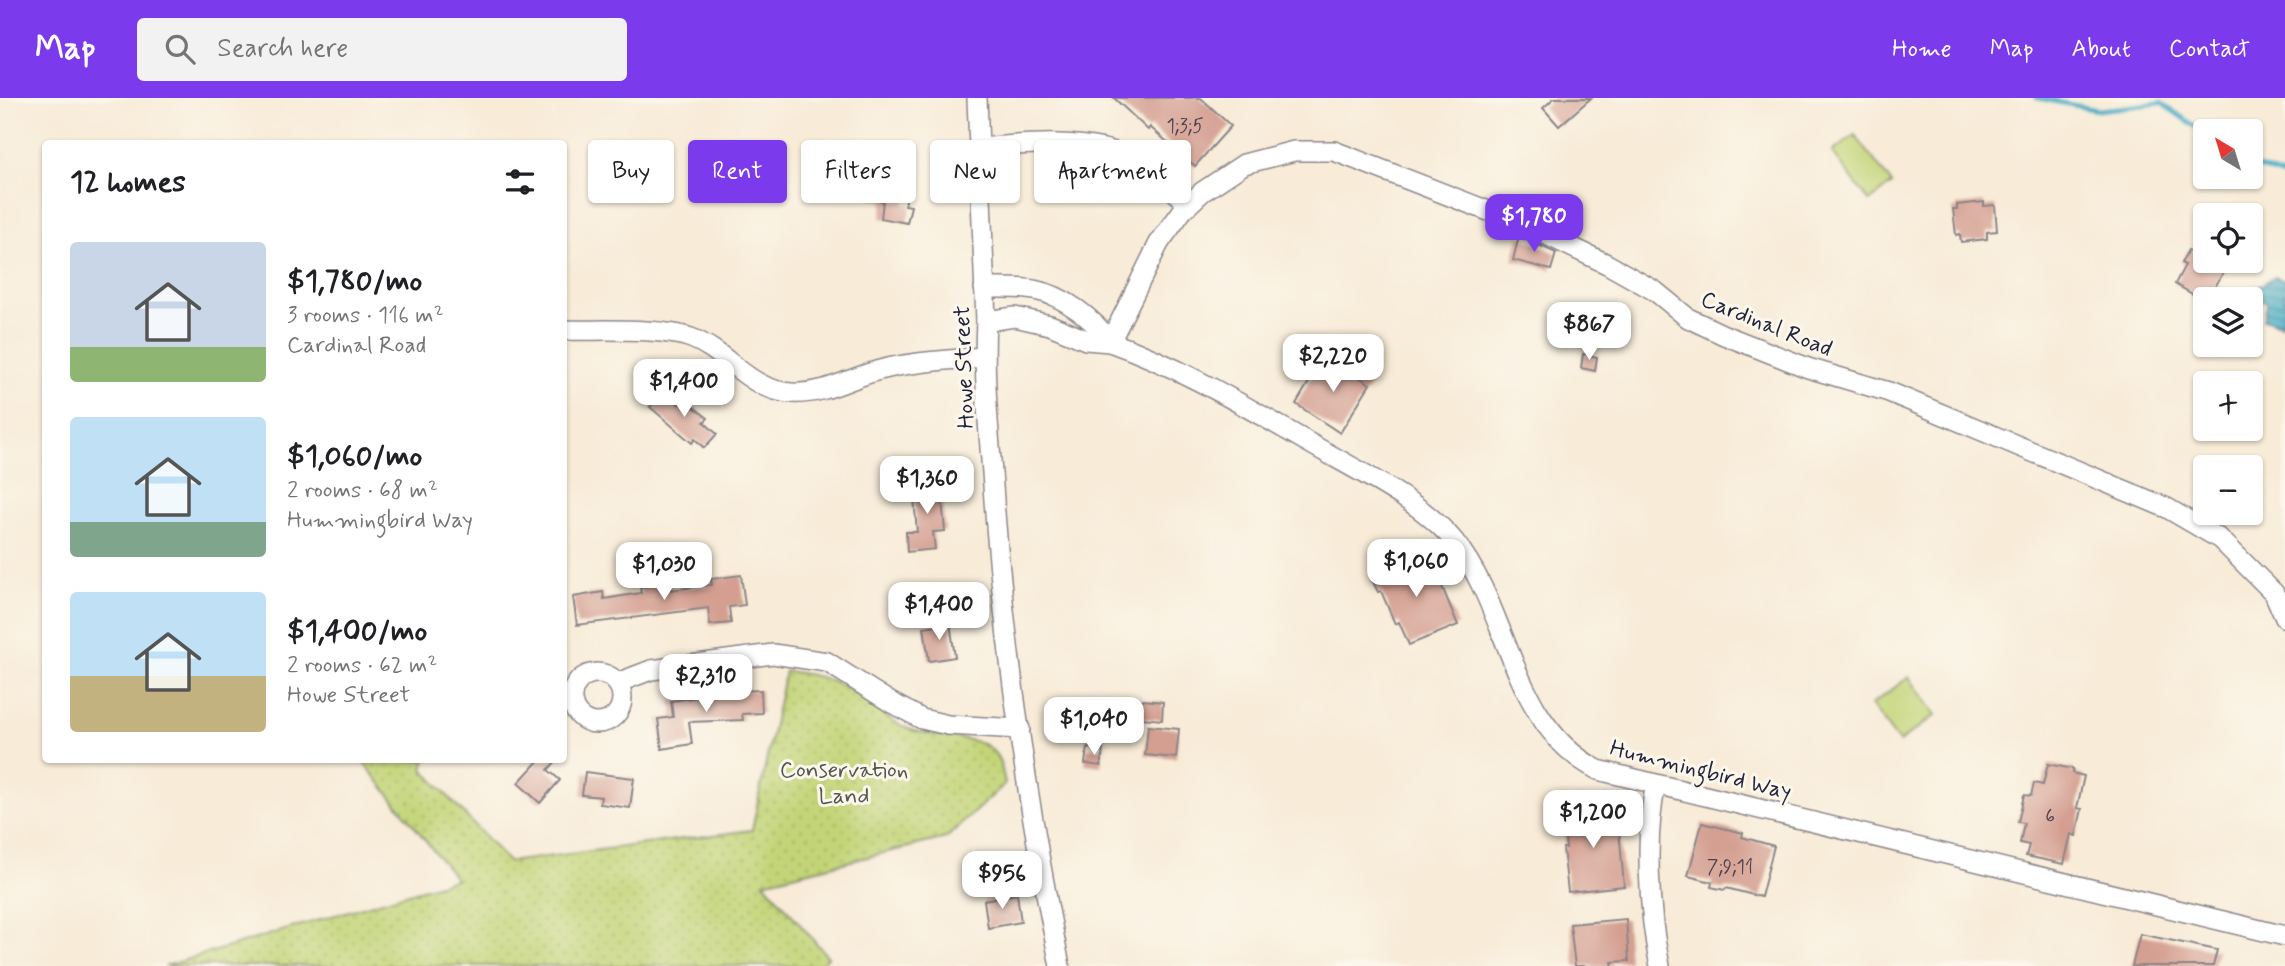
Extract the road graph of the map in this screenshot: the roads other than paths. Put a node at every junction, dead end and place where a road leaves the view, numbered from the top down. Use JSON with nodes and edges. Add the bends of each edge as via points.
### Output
{"nodes":[{"id":1,"x":977,"y":98,"type":"edge"},
{"id":2,"x":979,"y":140,"type":"edge"},
{"id":3,"x":1020,"y":146,"type":"edge"},
{"id":4,"x":981,"y":203,"type":"edge"},
{"id":5,"x":1188,"y":205,"type":"junction"},
{"id":6,"x":985,"y":288,"type":"junction"},
{"id":7,"x":986,"y":321,"type":"junction"},
{"id":8,"x":567,"y":330,"type":"edge"},
{"id":9,"x":1111,"y":342,"type":"junction"},
{"id":10,"x":984,"y":357,"type":"junction"},
{"id":11,"x":2279,"y":591,"type":"edge"},
{"id":12,"x":2285,"y":618,"type":"edge"},
{"id":13,"x":617,"y":683,"type":"dead end"},
{"id":14,"x":1020,"y":729,"type":"junction"},
{"id":15,"x":1656,"y":785,"type":"junction"},
{"id":16,"x":2285,"y":936,"type":"edge"},
{"id":17,"x":1060,"y":966,"type":"edge"},
{"id":18,"x":1660,"y":966,"type":"edge"}],
"edges":[{"from":1,"to":2,"type":"street","name":"Howe Street"},
{"from":3,"to":5,"type":"street","via":[[1102,148],[1123,154],[1148,167]]},
{"from":4,"to":6,"type":"street","name":"Howe Street"},
{"from":5,"to":9,"type":"street","name":"Cardinal Road","via":[[1159,243]]},
{"from":5,"to":11,"type":"street","name":"Cardinal Road","via":[[1244,164],[1294,151],[1334,151],[1532,228],[1607,264],[1655,291],[1688,318],[1724,335],[1808,368],[1889,392],[2167,508],[2220,539]]},
{"from":6,"to":7,"type":"street","name":"Howe Street"},
{"from":6,"to":9,"type":"street","name":"Hummingbird Way","via":[[1036,290],[1048,295],[1101,328]]},
{"from":7,"to":9,"type":"street","name":"Hummingbird Way","via":[[1016,317],[1086,340]]},
{"from":7,"to":10,"type":"street","name":"Howe Street"},
{"from":8,"to":10,"type":"street","via":[[679,334],[707,346],[757,384],[791,393],[830,390],[881,369]]},
{"from":9,"to":15,"type":"street","name":"Hummingbird Way","via":[[1215,390],[1427,515],[1468,562],[1547,728],[1584,763]]},
{"from":10,"to":14,"type":"street","name":"Howe Street","via":[[998,564]]},
{"from":11,"to":12,"type":"street"},
{"from":13,"to":14,"type":"street","via":[[651,670],[773,654],[827,662],[922,719]]},
{"from":14,"to":17,"type":"street","name":"Howe Street"},
{"from":15,"to":16,"type":"street","name":"Hummingbird Way"},
{"from":15,"to":18,"type":"street","via":[[1650,855],[1654,939]]}]}
